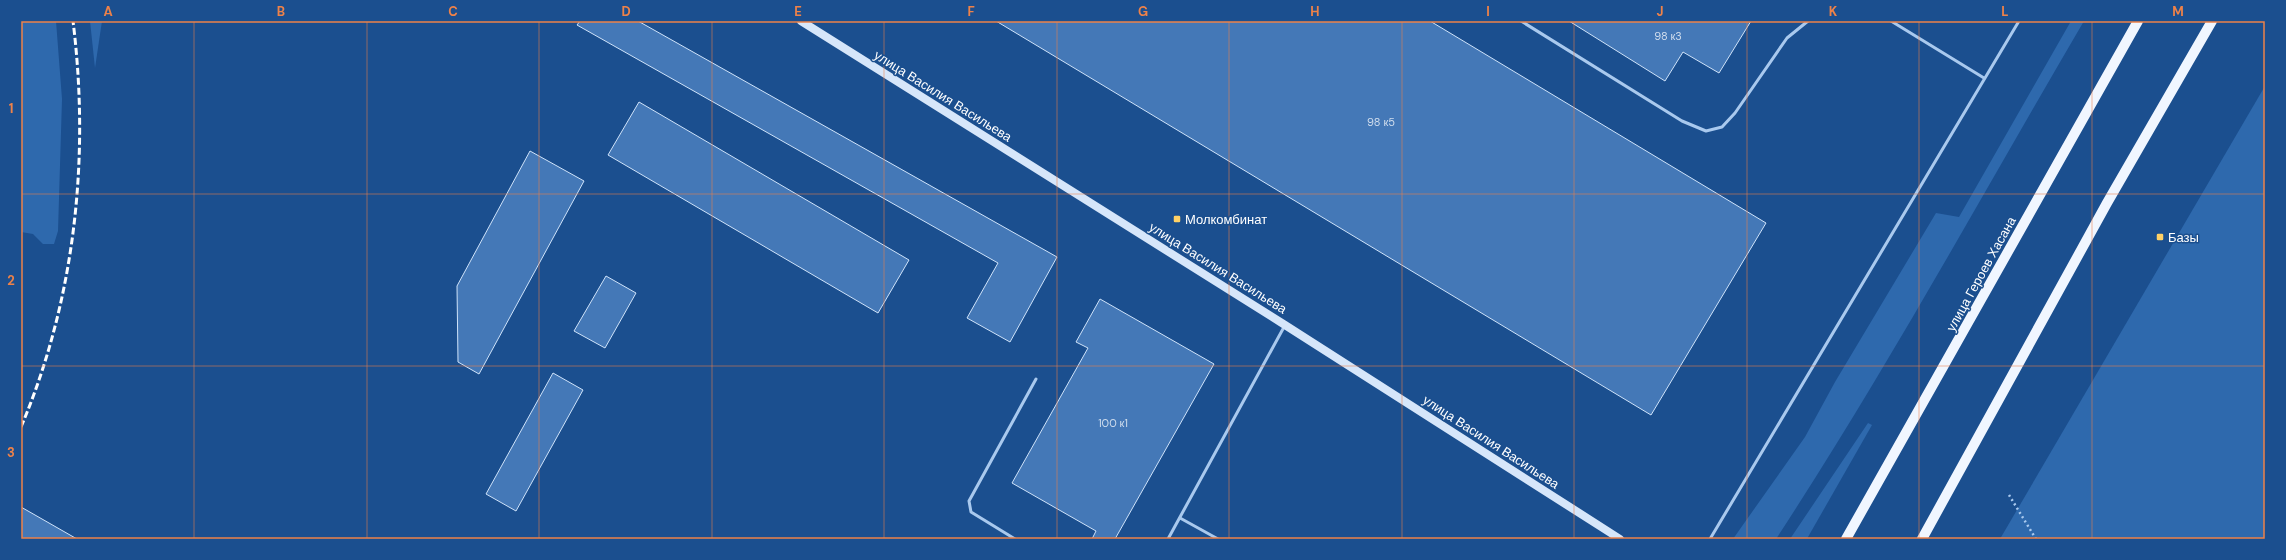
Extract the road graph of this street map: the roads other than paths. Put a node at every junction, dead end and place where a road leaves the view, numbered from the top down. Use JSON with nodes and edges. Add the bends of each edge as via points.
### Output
{"nodes":[{"id":1,"x":801,"y":21,"type":"edge"},
{"id":2,"x":1522,"y":21,"type":"edge"},
{"id":3,"x":1808,"y":21,"type":"edge"},
{"id":4,"x":1891,"y":21,"type":"edge"},
{"id":5,"x":2019,"y":21,"type":"edge"},
{"id":6,"x":2138,"y":21,"type":"edge"},
{"id":7,"x":2212,"y":21,"type":"edge"},
{"id":8,"x":1984,"y":78,"type":"junction"},
{"id":9,"x":1285,"y":325,"type":"junction"},
{"id":10,"x":1036,"y":379,"type":"dead end"},
{"id":11,"x":1180,"y":518,"type":"junction"},
{"id":12,"x":1006,"y":534,"type":"junction"},
{"id":13,"x":1003,"y":539,"type":"edge"},
{"id":14,"x":1015,"y":539,"type":"edge"},
{"id":15,"x":1168,"y":539,"type":"edge"},
{"id":16,"x":1218,"y":539,"type":"edge"},
{"id":17,"x":1620,"y":539,"type":"edge"},
{"id":18,"x":1710,"y":539,"type":"edge"},
{"id":19,"x":1846,"y":539,"type":"edge"},
{"id":20,"x":1922,"y":539,"type":"edge"}],
"edges":[{"from":1,"to":9,"type":"main road","name":"улица Василия Васильева"},
{"from":2,"to":3,"type":"lane","via":[[1682,121],[1706,131],[1722,127],[1735,113],[1786,38]]},
{"from":4,"to":8,"type":"lane"},
{"from":5,"to":8,"type":"lane"},
{"from":6,"to":19,"type":"main road","name":"улица Героев Хасана"},
{"from":7,"to":20,"type":"main road","via":[[2107,203]]},
{"from":8,"to":18,"type":"lane"},
{"from":9,"to":11,"type":"lane"},
{"from":9,"to":17,"type":"main road","name":"улица Василия Васильева"},
{"from":10,"to":12,"type":"lane","via":[[969,501],[971,512]]},
{"from":11,"to":15,"type":"lane"},
{"from":11,"to":16,"type":"lane"},
{"from":12,"to":13,"type":"lane"},
{"from":12,"to":14,"type":"lane"}]}
